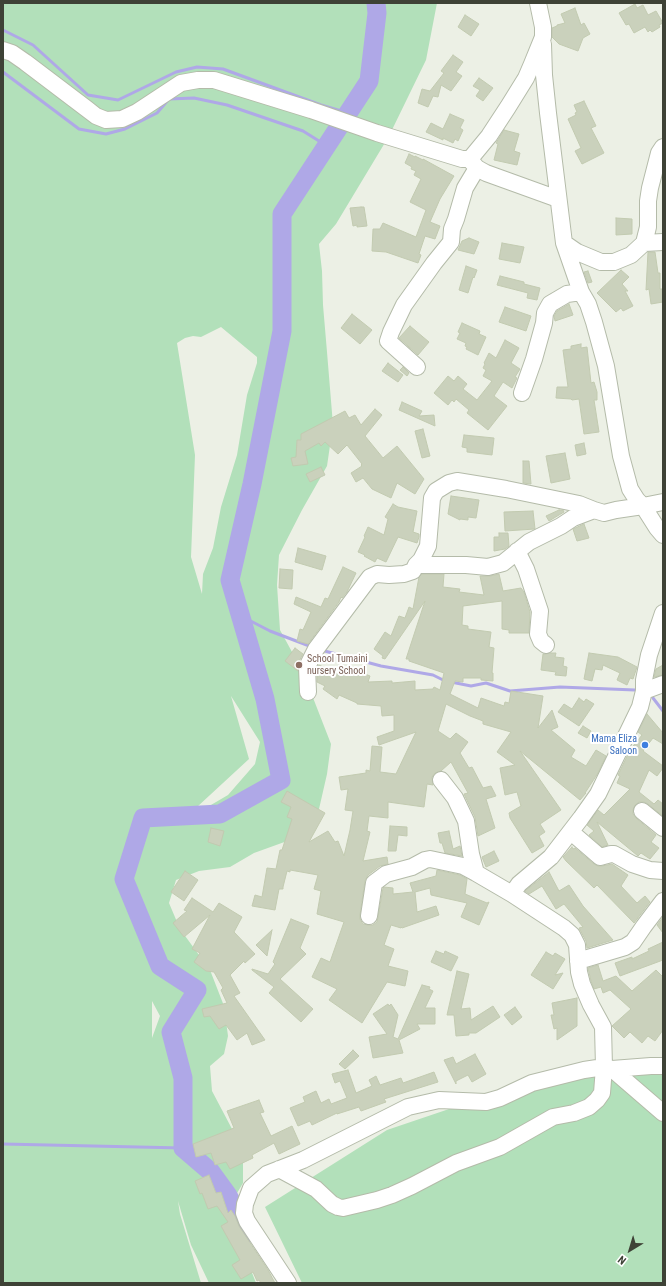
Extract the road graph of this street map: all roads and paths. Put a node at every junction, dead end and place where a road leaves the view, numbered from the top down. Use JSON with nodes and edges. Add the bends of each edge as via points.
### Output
{"nodes":[{"id":1,"x":538,"y":3,"type":"edge"},
{"id":2,"x":543,"y":37,"type":"junction"},
{"id":3,"x":3,"y":50,"type":"edge"},
{"id":4,"x":663,"y":148,"type":"edge"},
{"id":5,"x":473,"y":164,"type":"junction"},
{"id":6,"x":558,"y":199,"type":"junction"},
{"id":7,"x":663,"y":242,"type":"edge"},
{"id":8,"x":564,"y":243,"type":"junction"},
{"id":9,"x":644,"y":243,"type":"junction"},
{"id":10,"x":581,"y":292,"type":"junction"},
{"id":11,"x":417,"y":367,"type":"dead end"},
{"id":12,"x":522,"y":393,"type":"dead end"},
{"id":13,"x":663,"y":503,"type":"edge"},
{"id":14,"x":643,"y":506,"type":"junction"},
{"id":15,"x":594,"y":510,"type":"junction"},
{"id":16,"x":663,"y":535,"type":"edge"},
{"id":17,"x":517,"y":551,"type":"junction"},
{"id":18,"x":416,"y":565,"type":"junction"},
{"id":19,"x":663,"y":613,"type":"edge"},
{"id":20,"x":546,"y":645,"type":"dead end"},
{"id":21,"x":663,"y":684,"type":"edge"},
{"id":22,"x":644,"y":691,"type":"junction"},
{"id":23,"x":308,"y":692,"type":"dead end"},
{"id":24,"x":441,"y":780,"type":"dead end"},
{"id":25,"x":642,"y":811,"type":"dead end"},
{"id":26,"x":663,"y":828,"type":"edge"},
{"id":27,"x":571,"y":832,"type":"junction"},
{"id":28,"x":663,"y":871,"type":"edge"},
{"id":29,"x":476,"y":874,"type":"junction"},
{"id":30,"x":512,"y":894,"type":"junction"},
{"id":31,"x":663,"y":901,"type":"edge"},
{"id":32,"x":369,"y":916,"type":"dead end"},
{"id":33,"x":578,"y":961,"type":"junction"},
{"id":34,"x":663,"y":1066,"type":"edge"},
{"id":35,"x":608,"y":1068,"type":"junction"},
{"id":36,"x":663,"y":1113,"type":"edge"},
{"id":37,"x":279,"y":1170,"type":"junction"},
{"id":38,"x":288,"y":1283,"type":"edge"}],
"edges":[{"from":1,"to":2,"type":"street"},
{"from":2,"to":5,"type":"street","via":[[526,78]]},
{"from":2,"to":6,"type":"street","via":[[544,75]]},
{"from":3,"to":5,"type":"street","via":[[12,53],[96,116],[106,120],[122,119],[137,112],[181,83],[214,80]]},
{"from":4,"to":9,"type":"street","via":[[659,153],[650,188],[648,227]]},
{"from":5,"to":6,"type":"street","via":[[508,182]]},
{"from":5,"to":11,"type":"street","via":[[452,229],[451,242],[404,305],[388,341]]},
{"from":6,"to":8,"type":"street"},
{"from":7,"to":9,"type":"street"},
{"from":8,"to":9,"type":"street","via":[[577,252],[601,262],[614,262],[631,255]]},
{"from":8,"to":10,"type":"street"},
{"from":10,"to":12,"type":"street","via":[[567,294],[550,304],[545,313],[534,360]]},
{"from":10,"to":14,"type":"street","via":[[588,304],[606,366],[621,456],[630,489]]},
{"from":13,"to":14,"type":"street"},
{"from":14,"to":15,"type":"street","via":[[604,513]]},
{"from":14,"to":16,"type":"street"},
{"from":15,"to":17,"type":"street","via":[[573,518]]},
{"from":15,"to":18,"type":"street","via":[[578,504],[506,489],[449,483],[436,490],[432,498],[428,546]]},
{"from":17,"to":18,"type":"street","via":[[503,563],[488,567]]},
{"from":17,"to":20,"type":"street","via":[[540,611],[538,634]]},
{"from":18,"to":23,"type":"street","via":[[413,570],[404,574],[377,574],[370,577],[316,649],[308,667]]},
{"from":19,"to":22,"type":"street","via":[[649,655]]},
{"from":21,"to":22,"type":"street"},
{"from":22,"to":27,"type":"street","via":[[640,707],[598,794]]},
{"from":24,"to":29,"type":"street","via":[[455,798],[466,821]]},
{"from":25,"to":26,"type":"street"},
{"from":27,"to":28,"type":"street","via":[[600,857],[614,854],[632,864]]},
{"from":27,"to":30,"type":"street","via":[[551,857]]},
{"from":29,"to":30,"type":"street"},
{"from":29,"to":32,"type":"street","via":[[463,866],[430,859],[386,874],[374,883]]},
{"from":30,"to":33,"type":"street","via":[[572,935],[577,945]]},
{"from":31,"to":33,"type":"street","via":[[633,942],[625,947]]},
{"from":33,"to":35,"type":"street","via":[[582,984],[603,1027]]},
{"from":34,"to":35,"type":"street"},
{"from":35,"to":36,"type":"street"},
{"from":35,"to":37,"type":"street","via":[[584,1070],[532,1082],[486,1102],[439,1100],[408,1107]]},
{"from":35,"to":37,"type":"street","via":[[602,1093],[589,1107],[574,1113],[553,1116],[500,1147],[456,1163],[392,1195],[343,1208],[338,1207],[316,1189]]},
{"from":37,"to":38,"type":"street","via":[[267,1174],[251,1188],[244,1213]]}]}
